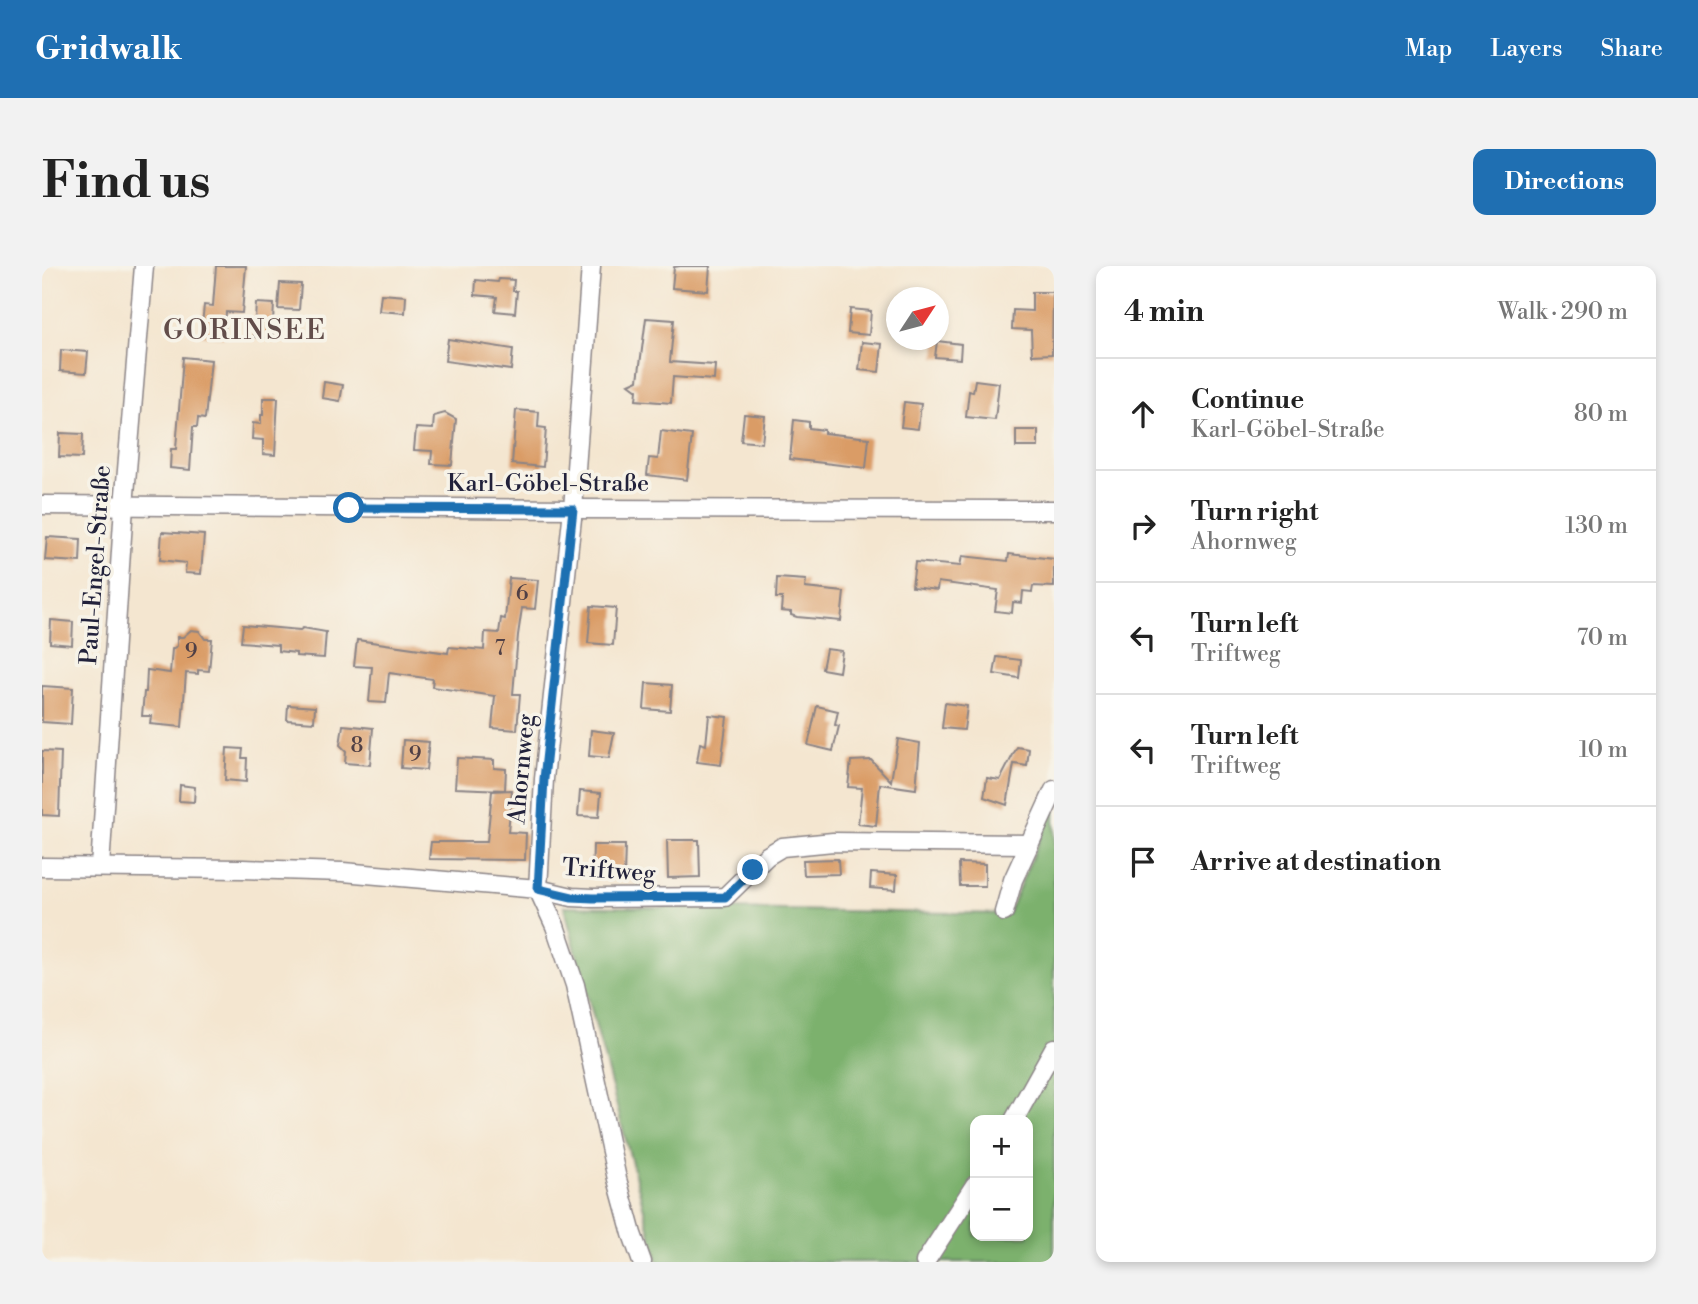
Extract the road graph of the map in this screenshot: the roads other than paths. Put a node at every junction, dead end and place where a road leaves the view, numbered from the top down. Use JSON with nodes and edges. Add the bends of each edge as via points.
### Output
{"nodes":[{"id":1,"x":144,"y":266,"type":"edge"},
{"id":2,"x":590,"y":266,"type":"edge"},
{"id":3,"x":42,"y":505,"type":"edge"},
{"id":4,"x":124,"y":506,"type":"junction"},
{"id":5,"x":573,"y":509,"type":"junction"},
{"id":6,"x":1054,"y":510,"type":"edge"},
{"id":7,"x":1054,"y":790,"type":"edge"},
{"id":8,"x":1028,"y":844,"type":"junction"},
{"id":9,"x":42,"y":867,"type":"edge"},
{"id":10,"x":100,"y":867,"type":"junction"},
{"id":11,"x":538,"y":889,"type":"junction"},
{"id":12,"x":1004,"y":912,"type":"dead end"},
{"id":13,"x":1054,"y":1048,"type":"edge"},
{"id":14,"x":1017,"y":1115,"type":"edge"},
{"id":15,"x":970,"y":1193,"type":"edge"},
{"id":16,"x":642,"y":1262,"type":"edge"},
{"id":17,"x":925,"y":1262,"type":"edge"}],
"edges":[{"from":1,"to":4,"type":"street","name":"Paul-Engel-Straße"},
{"from":2,"to":5,"type":"street","name":"Ahornweg"},
{"from":3,"to":4,"type":"street","name":"Karl-Göbel-Straße"},
{"from":4,"to":5,"type":"street","name":"Karl-Göbel-Straße"},
{"from":4,"to":10,"type":"street","name":"Paul-Engel-Straße"},
{"from":5,"to":6,"type":"street","name":"Karl-Göbel-Straße"},
{"from":5,"to":11,"type":"street","name":"Ahornweg","via":[[544,779]]},
{"from":7,"to":8,"type":"street"},
{"from":8,"to":11,"type":"street","name":"Triftweg","via":[[833,842],[782,847],[766,856],[725,897],[593,898]]},
{"from":8,"to":12,"type":"street"},
{"from":9,"to":10,"type":"street","name":"Triftweg"},
{"from":10,"to":11,"type":"street","name":"Triftweg","via":[[343,872]]},
{"from":11,"to":16,"type":"street","name":"Ahornweg","via":[[575,985],[617,1179]]},
{"from":13,"to":14,"type":"street"},
{"from":15,"to":17,"type":"street"}]}
